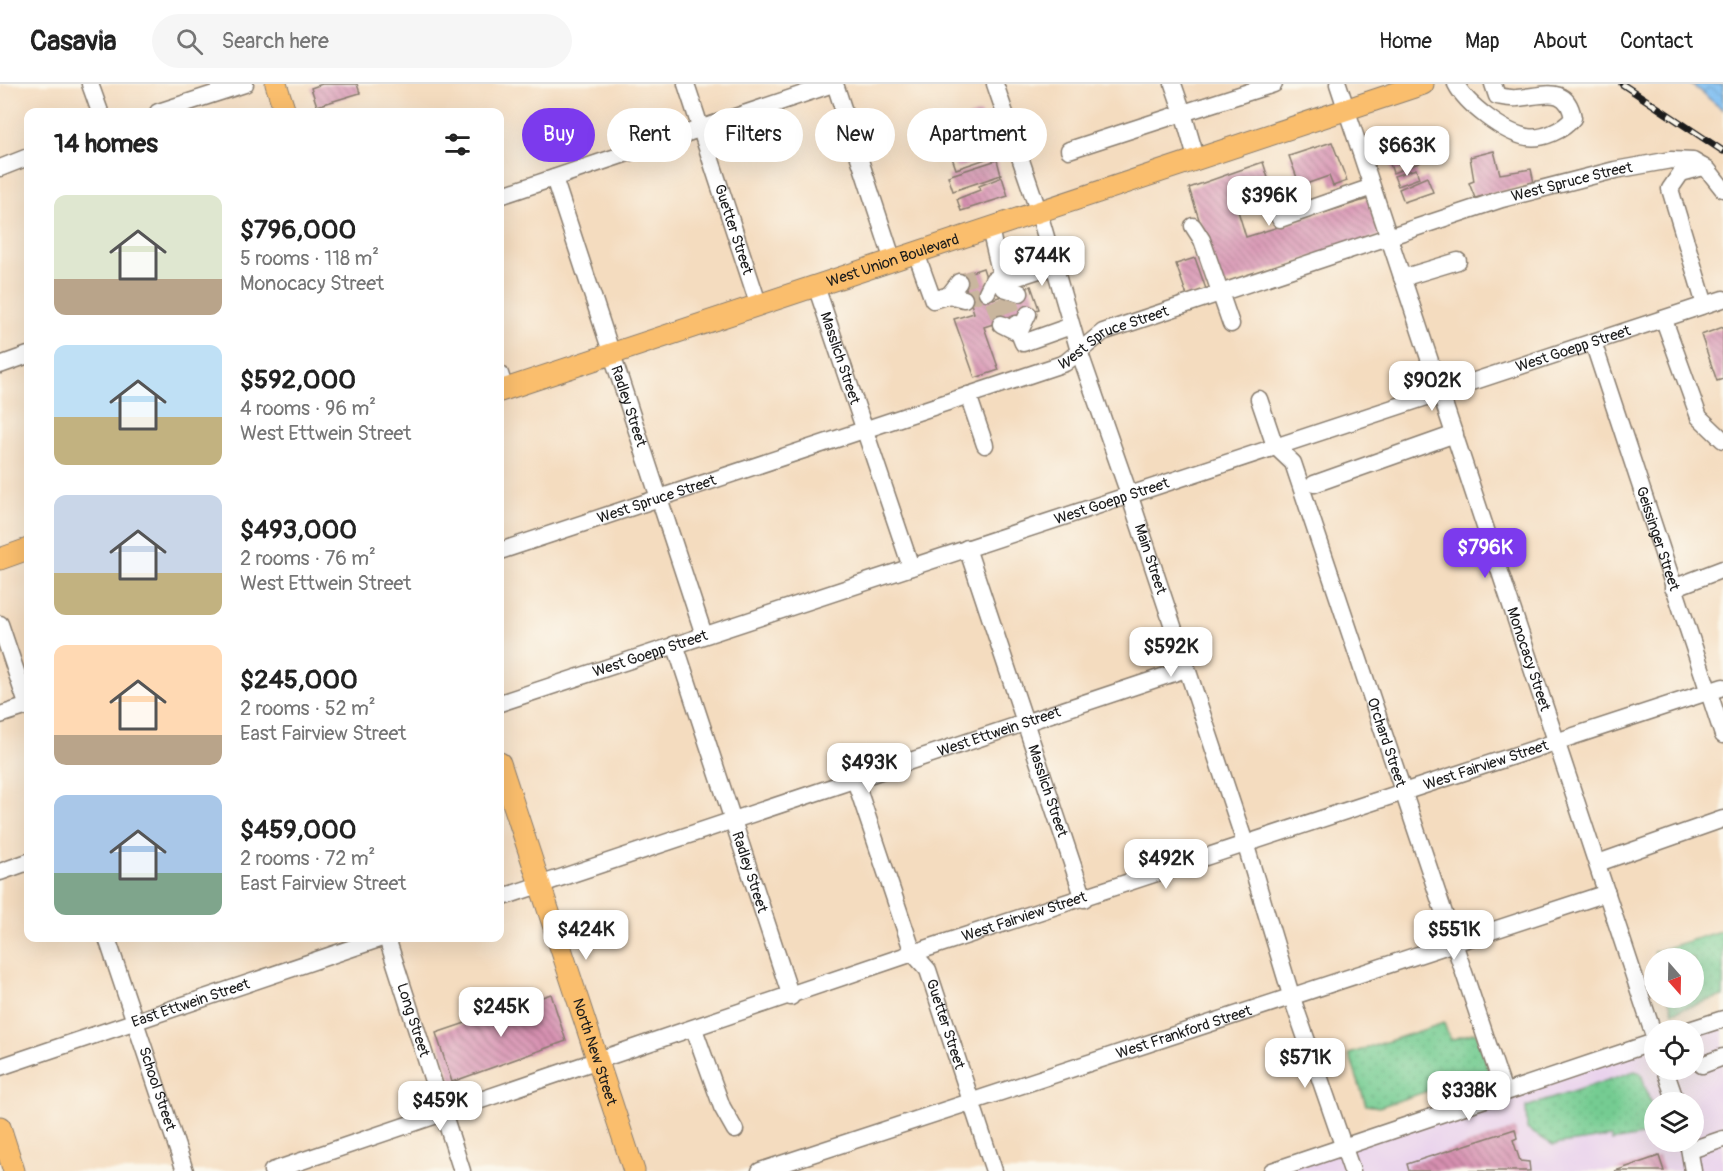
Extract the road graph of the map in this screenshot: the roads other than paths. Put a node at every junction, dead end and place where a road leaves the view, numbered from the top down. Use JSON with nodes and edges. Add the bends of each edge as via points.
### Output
{"nodes":[{"id":1,"x":90,"y":84,"type":"edge"},
{"id":2,"x":245,"y":84,"type":"edge"},
{"id":3,"x":276,"y":84,"type":"edge"},
{"id":4,"x":686,"y":84,"type":"edge"},
{"id":5,"x":834,"y":84,"type":"edge"},
{"id":6,"x":995,"y":84,"type":"edge"},
{"id":7,"x":1173,"y":84,"type":"edge"},
{"id":8,"x":1274,"y":84,"type":"edge"},
{"id":9,"x":1338,"y":84,"type":"edge"},
{"id":10,"x":1423,"y":84,"type":"edge"},
{"id":11,"x":1456,"y":84,"type":"edge"},
{"id":12,"x":1495,"y":90,"type":"edge"},
{"id":13,"x":1474,"y":107,"type":"junction"},
{"id":14,"x":99,"y":108,"type":"edge"},
{"id":15,"x":170,"y":108,"type":"edge"},
{"id":16,"x":284,"y":108,"type":"edge"},
{"id":17,"x":1347,"y":111,"type":"junction"},
{"id":18,"x":1183,"y":113,"type":"junction"},
{"id":19,"x":701,"y":129,"type":"junction"},
{"id":20,"x":1069,"y":150,"type":"dead end"},
{"id":21,"x":24,"y":159,"type":"edge"},
{"id":22,"x":1197,"y":161,"type":"junction"},
{"id":23,"x":1703,"y":167,"type":"junction"},
{"id":24,"x":0,"y":168,"type":"edge"},
{"id":25,"x":554,"y":178,"type":"junction"},
{"id":26,"x":1372,"y":187,"type":"junction"},
{"id":27,"x":1723,"y":189,"type":"edge"},
{"id":28,"x":504,"y":195,"type":"edge"},
{"id":29,"x":1039,"y":213,"type":"junction"},
{"id":30,"x":1280,"y":219,"type":"dead end"},
{"id":31,"x":1193,"y":226,"type":"dead end"},
{"id":32,"x":990,"y":229,"type":"junction"},
{"id":33,"x":1388,"y":237,"type":"junction"},
{"id":34,"x":916,"y":254,"type":"junction"},
{"id":35,"x":893,"y":261,"type":"junction"},
{"id":36,"x":1458,"y":261,"type":"dead end"},
{"id":37,"x":1054,"y":265,"type":"junction"},
{"id":38,"x":1402,"y":278,"type":"junction"},
{"id":39,"x":816,"y":286,"type":"junction"},
{"id":40,"x":958,"y":292,"type":"tunnel mouth"},
{"id":41,"x":1219,"y":293,"type":"junction"},
{"id":42,"x":1723,"y":299,"type":"edge"},
{"id":43,"x":1705,"y":305,"type":"junction"},
{"id":44,"x":759,"y":306,"type":"junction"},
{"id":45,"x":1664,"y":320,"type":"junction"},
{"id":46,"x":1016,"y":322,"type":"tunnel mouth"},
{"id":47,"x":1231,"y":324,"type":"dead end"},
{"id":48,"x":1071,"y":326,"type":"junction"},
{"id":49,"x":1593,"y":342,"type":"junction"},
{"id":50,"x":1078,"y":351,"type":"junction"},
{"id":51,"x":612,"y":355,"type":"junction"},
{"id":52,"x":24,"y":356,"type":"edge"},
{"id":53,"x":0,"y":365,"type":"edge"},
{"id":54,"x":504,"y":384,"type":"edge"},
{"id":55,"x":1440,"y":391,"type":"junction"},
{"id":56,"x":968,"y":395,"type":"junction"},
{"id":57,"x":1259,"y":399,"type":"dead end"},
{"id":58,"x":865,"y":430,"type":"junction"},
{"id":59,"x":1455,"y":434,"type":"junction"},
{"id":60,"x":1723,"y":440,"type":"edge"},
{"id":61,"x":985,"y":445,"type":"dead end"},
{"id":62,"x":1275,"y":446,"type":"junction"},
{"id":63,"x":1314,"y":484,"type":"dead end"},
{"id":64,"x":1130,"y":494,"type":"junction"},
{"id":65,"x":660,"y":499,"type":"junction"},
{"id":66,"x":967,"y":548,"type":"junction"},
{"id":67,"x":24,"y":550,"type":"edge"},
{"id":68,"x":504,"y":550,"type":"edge"},
{"id":69,"x":0,"y":559,"type":"edge"},
{"id":70,"x":911,"y":567,"type":"junction"},
{"id":71,"x":1723,"y":569,"type":"edge"},
{"id":72,"x":1673,"y":588,"type":"junction"},
{"id":73,"x":0,"y":624,"type":"edge"},
{"id":74,"x":704,"y":635,"type":"junction"},
{"id":75,"x":675,"y":644,"type":"junction"},
{"id":76,"x":1186,"y":669,"type":"junction"},
{"id":77,"x":1716,"y":689,"type":"edge"},
{"id":78,"x":24,"y":694,"type":"edge"},
{"id":79,"x":504,"y":702,"type":"edge"},
{"id":80,"x":24,"y":707,"type":"edge"},
{"id":81,"x":0,"y":716,"type":"edge"},
{"id":82,"x":1026,"y":724,"type":"junction"},
{"id":83,"x":1723,"y":735,"type":"edge"},
{"id":84,"x":1558,"y":743,"type":"junction"},
{"id":85,"x":504,"y":775,"type":"edge"},
{"id":86,"x":855,"y":780,"type":"junction"},
{"id":87,"x":1403,"y":794,"type":"junction"},
{"id":88,"x":1723,"y":819,"type":"edge"},
{"id":89,"x":733,"y":821,"type":"junction"},
{"id":90,"x":1246,"y":846,"type":"junction"},
{"id":91,"x":24,"y":863,"type":"edge"},
{"id":92,"x":1598,"y":863,"type":"junction"},
{"id":93,"x":0,"y":872,"type":"edge"},
{"id":94,"x":541,"y":884,"type":"junction"},
{"id":95,"x":1607,"y":893,"type":"junction"},
{"id":96,"x":504,"y":897,"type":"edge"},
{"id":97,"x":1084,"y":899,"type":"junction"},
{"id":98,"x":108,"y":942,"type":"edge"},
{"id":99,"x":370,"y":942,"type":"edge"},
{"id":100,"x":388,"y":942,"type":"edge"},
{"id":101,"x":1454,"y":942,"type":"junction"},
{"id":102,"x":913,"y":953,"type":"junction"},
{"id":103,"x":1291,"y":995,"type":"junction"},
{"id":104,"x":791,"y":997,"type":"junction"},
{"id":105,"x":1723,"y":1019,"type":"edge"},
{"id":106,"x":1649,"y":1020,"type":"edge"},
{"id":107,"x":136,"y":1022,"type":"junction"},
{"id":108,"x":1704,"y":1025,"type":"edge"},
{"id":109,"x":694,"y":1029,"type":"junction"},
{"id":110,"x":1644,"y":1045,"type":"edge"},
{"id":111,"x":1723,"y":1057,"type":"edge"},
{"id":112,"x":598,"y":1060,"type":"junction"},
{"id":113,"x":1704,"y":1064,"type":"edge"},
{"id":114,"x":0,"y":1067,"type":"edge"},
{"id":115,"x":1504,"y":1092,"type":"junction"},
{"id":116,"x":972,"y":1102,"type":"junction"},
{"id":117,"x":443,"y":1113,"type":"junction"},
{"id":118,"x":0,"y":1127,"type":"edge"},
{"id":119,"x":735,"y":1130,"type":"dead end"},
{"id":120,"x":1723,"y":1139,"type":"edge"},
{"id":121,"x":1704,"y":1143,"type":"edge"},
{"id":122,"x":1343,"y":1146,"type":"junction"},
{"id":123,"x":1691,"y":1152,"type":"edge"},
{"id":124,"x":14,"y":1171,"type":"edge"},
{"id":125,"x":185,"y":1171,"type":"edge"},
{"id":126,"x":272,"y":1171,"type":"edge"},
{"id":127,"x":462,"y":1171,"type":"edge"},
{"id":128,"x":634,"y":1171,"type":"edge"},
{"id":129,"x":761,"y":1171,"type":"edge"},
{"id":130,"x":994,"y":1171,"type":"edge"},
{"id":131,"x":1272,"y":1171,"type":"edge"},
{"id":132,"x":1352,"y":1171,"type":"edge"},
{"id":133,"x":1693,"y":1171,"type":"edge"}],
"edges":[{"from":1,"to":14,"type":"street"},
{"from":2,"to":15,"type":"street"},
{"from":3,"to":16,"type":"main road"},
{"from":4,"to":19,"type":"street","name":"Guetter Street"},
{"from":5,"to":19,"type":"street"},
{"from":5,"to":35,"type":"street"},
{"from":6,"to":29,"type":"street","name":"Main Street"},
{"from":7,"to":18,"type":"street"},
{"from":8,"to":18,"type":"street"},
{"from":9,"to":17,"type":"street","name":"Monocacy Street"},
{"from":10,"to":17,"type":"main road","name":"West Union Boulevard"},
{"from":11,"to":13,"type":"street"},
{"from":12,"to":13,"type":"street"},
{"from":12,"to":13,"type":"street","via":[[1516,99],[1548,91],[1562,95],[1571,104],[1573,118],[1566,127],[1528,138]]},
{"from":17,"to":22,"type":"main road","name":"West Union Boulevard"},
{"from":17,"to":26,"type":"street","name":"Monocacy Street"},
{"from":18,"to":20,"type":"street"},
{"from":18,"to":22,"type":"street"},
{"from":19,"to":25,"type":"street"},
{"from":19,"to":44,"type":"street","name":"Guetter Street"},
{"from":21,"to":24,"type":"street"},
{"from":22,"to":29,"type":"main road","name":"West Union Boulevard"},
{"from":23,"to":27,"type":"street"},
{"from":23,"to":33,"type":"street","name":"West Spruce Street","via":[[1694,161],[1671,160],[1615,170],[1502,199]]},
{"from":23,"to":43,"type":"street","via":[[1681,173],[1670,189]]},
{"from":25,"to":28,"type":"street"},
{"from":25,"to":51,"type":"street","name":"Radley Street"},
{"from":26,"to":30,"type":"street"},
{"from":26,"to":33,"type":"street","name":"Monocacy Street"},
{"from":29,"to":32,"type":"main road","name":"West Union Boulevard"},
{"from":29,"to":37,"type":"street","name":"Main Street"},
{"from":31,"to":41,"type":"street","via":[[1202,240]]},
{"from":32,"to":34,"type":"main road","name":"West Union Boulevard"},
{"from":32,"to":37,"type":"street","via":[[997,252],[998,288]]},
{"from":33,"to":38,"type":"street","name":"Monocacy Street"},
{"from":33,"to":41,"type":"street","name":"West Spruce Street"},
{"from":34,"to":35,"type":"main road","name":"West Union Boulevard"},
{"from":34,"to":40,"type":"street","via":[[933,300]]},
{"from":35,"to":39,"type":"main road","name":"West Union Boulevard"},
{"from":36,"to":38,"type":"street"},
{"from":37,"to":48,"type":"street","name":"Main Street"},
{"from":38,"to":55,"type":"street","name":"Monocacy Street"},
{"from":39,"to":44,"type":"main road","name":"West Union Boulevard"},
{"from":39,"to":58,"type":"street","name":"Masslich Street"},
{"from":41,"to":47,"type":"street"},
{"from":41,"to":50,"type":"street","name":"West Spruce Street","via":[[1103,332]]},
{"from":42,"to":43,"type":"street","name":"West Goepp Street"},
{"from":43,"to":45,"type":"street","name":"West Goepp Street"},
{"from":44,"to":51,"type":"main road","name":"West Union Boulevard"},
{"from":45,"to":49,"type":"street","name":"West Goepp Street"},
{"from":45,"to":60,"type":"street","via":[[1699,417]]},
{"from":46,"to":48,"type":"street","via":[[1023,343]]},
{"from":48,"to":50,"type":"street","name":"Main Street"},
{"from":49,"to":55,"type":"street","name":"West Goepp Street"},
{"from":49,"to":72,"type":"street","name":"Geissinger Street"},
{"from":50,"to":56,"type":"street","name":"West Spruce Street","via":[[1065,363]]},
{"from":50,"to":64,"type":"street","name":"Main Street"},
{"from":51,"to":54,"type":"main road","name":"West Union Boulevard"},
{"from":51,"to":65,"type":"street","name":"Radley Street"},
{"from":52,"to":53,"type":"street"},
{"from":55,"to":59,"type":"street","name":"Monocacy Street"},
{"from":55,"to":62,"type":"street","name":"West Goepp Street"},
{"from":56,"to":58,"type":"street","name":"West Spruce Street"},
{"from":56,"to":61,"type":"street"},
{"from":57,"to":62,"type":"street","name":"Orchard Street"},
{"from":58,"to":65,"type":"street","name":"West Spruce Street"},
{"from":58,"to":70,"type":"street","name":"Masslich Street"},
{"from":59,"to":63,"type":"street"},
{"from":59,"to":84,"type":"street","name":"Monocacy Street"},
{"from":62,"to":64,"type":"street","name":"West Goepp Street"},
{"from":62,"to":87,"type":"street","name":"Orchard Street","via":[[1293,463]]},
{"from":64,"to":66,"type":"street","name":"West Goepp Street"},
{"from":64,"to":76,"type":"street","name":"Main Street"},
{"from":65,"to":68,"type":"street","name":"West Spruce Street"},
{"from":65,"to":74,"type":"street","name":"Radley Street"},
{"from":66,"to":70,"type":"street","name":"West Goepp Street"},
{"from":66,"to":82,"type":"street","name":"Masslich Street"},
{"from":67,"to":69,"type":"main road"},
{"from":70,"to":74,"type":"street","name":"West Goepp Street"},
{"from":71,"to":72,"type":"street"},
{"from":72,"to":77,"type":"street","name":"Geissinger Street"},
{"from":73,"to":78,"type":"street"},
{"from":74,"to":75,"type":"street","name":"West Goepp Street"},
{"from":75,"to":79,"type":"street","name":"West Goepp Street"},
{"from":75,"to":89,"type":"street","name":"Radley Street"},
{"from":76,"to":82,"type":"street","name":"West Ettwein Street"},
{"from":76,"to":90,"type":"street","name":"Main Street"},
{"from":77,"to":83,"type":"street","name":"Geissinger Street"},
{"from":77,"to":84,"type":"street","name":"West Fairview Street"},
{"from":80,"to":81,"type":"street"},
{"from":82,"to":86,"type":"street","name":"West Ettwein Street"},
{"from":82,"to":97,"type":"street","name":"Masslich Street"},
{"from":84,"to":87,"type":"street","name":"West Fairview Street"},
{"from":84,"to":92,"type":"street","name":"Monocacy Street"},
{"from":85,"to":94,"type":"main road","name":"North New Street"},
{"from":86,"to":89,"type":"street","name":"West Ettwein Street"},
{"from":86,"to":102,"type":"street","name":"Guetter Street"},
{"from":87,"to":90,"type":"street","name":"West Fairview Street"},
{"from":87,"to":101,"type":"street","name":"Orchard Street"},
{"from":88,"to":92,"type":"street"},
{"from":89,"to":94,"type":"street","name":"West Ettwein Street"},
{"from":89,"to":104,"type":"street","name":"Radley Street"},
{"from":90,"to":97,"type":"street","name":"West Fairview Street"},
{"from":90,"to":103,"type":"street","name":"Main Street"},
{"from":91,"to":93,"type":"street"},
{"from":92,"to":95,"type":"street","name":"Monocacy Street"},
{"from":94,"to":96,"type":"street"},
{"from":94,"to":112,"type":"main road","name":"North New Street"},
{"from":95,"to":101,"type":"street","name":"West Frankford Street"},
{"from":95,"to":106,"type":"street","name":"Monocacy Street"},
{"from":97,"to":102,"type":"street","name":"West Fairview Street"},
{"from":98,"to":107,"type":"street","name":"School Street"},
{"from":99,"to":107,"type":"street","name":"East Ettwein Street"},
{"from":100,"to":117,"type":"street","name":"Long Street"},
{"from":101,"to":103,"type":"street","name":"West Frankford Street"},
{"from":101,"to":115,"type":"street","name":"Orchard Street"},
{"from":102,"to":104,"type":"street","name":"West Fairview Street"},
{"from":102,"to":116,"type":"street","name":"Guetter Street","via":[[928,970]]},
{"from":103,"to":116,"type":"street","name":"West Frankford Street"},
{"from":103,"to":122,"type":"street","name":"Main Street"},
{"from":104,"to":109,"type":"street","name":"West Fairview Street"},
{"from":105,"to":108,"type":"street"},
{"from":107,"to":114,"type":"street","name":"East Ettwein Street"},
{"from":107,"to":125,"type":"street","name":"School Street"},
{"from":109,"to":112,"type":"street","name":"West Fairview Street"},
{"from":109,"to":119,"type":"street","via":[[722,1107]]},
{"from":110,"to":115,"type":"street"},
{"from":111,"to":113,"type":"street"},
{"from":112,"to":117,"type":"street","name":"West Fairview Street"},
{"from":112,"to":128,"type":"main road","name":"North New Street"},
{"from":115,"to":122,"type":"street"},
{"from":116,"to":129,"type":"street","name":"West Frankford Street"},
{"from":116,"to":130,"type":"street","name":"Guetter Street"},
{"from":117,"to":126,"type":"street","name":"West Fairview Street"},
{"from":117,"to":127,"type":"street","name":"Long Street"},
{"from":118,"to":124,"type":"main road"},
{"from":120,"to":121,"type":"street"},
{"from":122,"to":131,"type":"street"},
{"from":122,"to":132,"type":"street","name":"Main Street"},
{"from":123,"to":133,"type":"street"}]}
